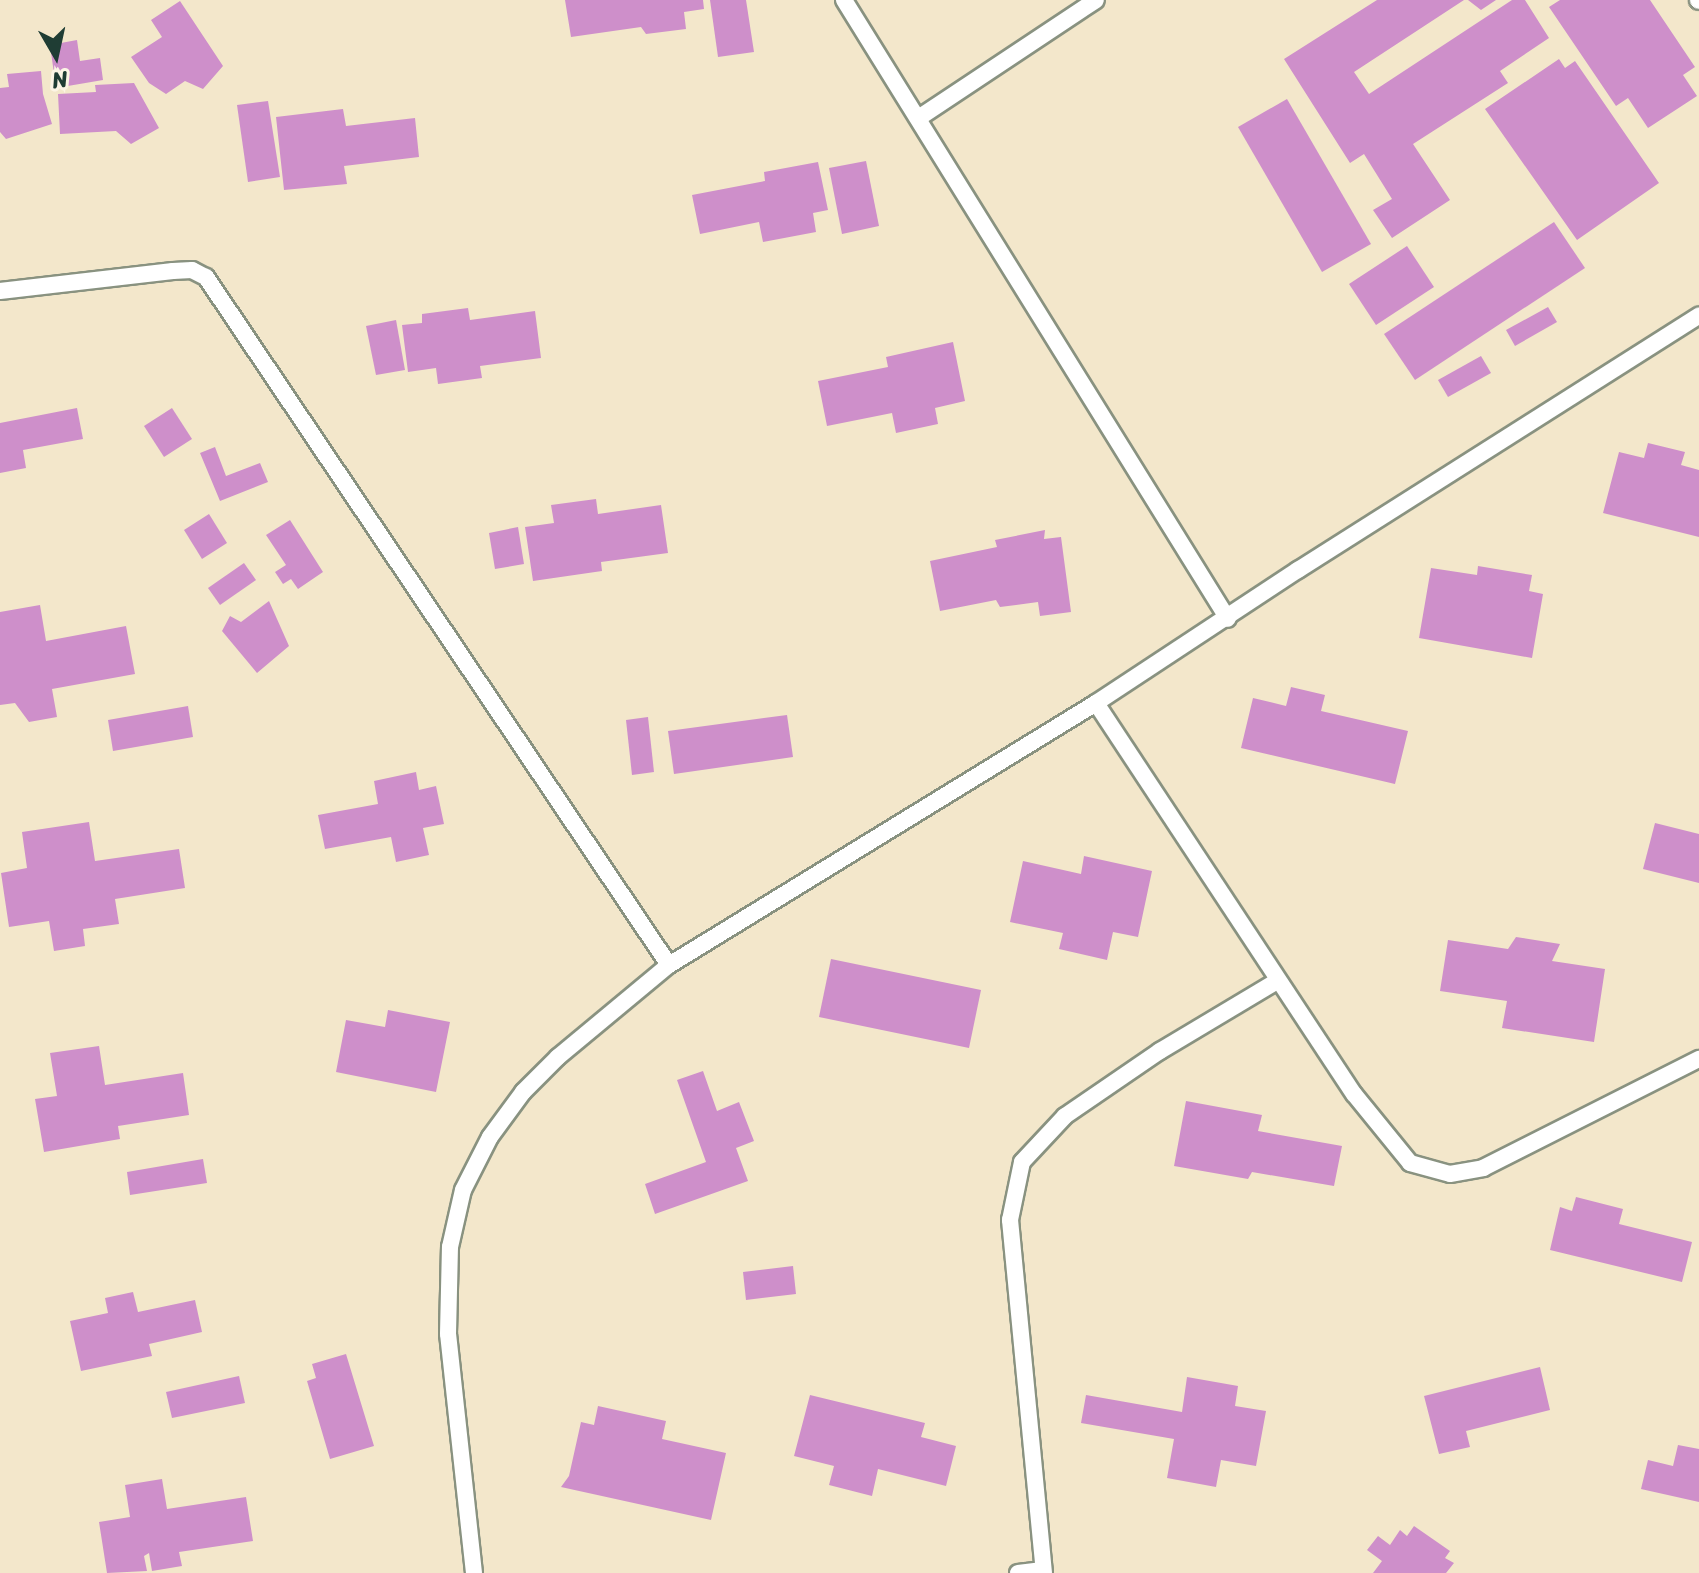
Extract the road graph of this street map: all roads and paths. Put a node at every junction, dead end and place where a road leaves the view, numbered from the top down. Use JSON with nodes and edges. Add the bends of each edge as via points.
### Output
{"nodes":[{"id":1,"x":844,"y":0,"type":"edge"},
{"id":2,"x":1096,"y":0,"type":"edge"},
{"id":3,"x":920,"y":117,"type":"junction"},
{"id":4,"x":0,"y":291,"type":"edge"},
{"id":5,"x":1699,"y":316,"type":"edge"},
{"id":6,"x":1228,"y":619,"type":"junction"},
{"id":7,"x":1096,"y":703,"type":"junction"},
{"id":8,"x":669,"y":965,"type":"junction"},
{"id":9,"x":1277,"y":981,"type":"junction"},
{"id":10,"x":1699,"y":1059,"type":"edge"},
{"id":11,"x":1044,"y":1571,"type":"edge"},
{"id":12,"x":474,"y":1573,"type":"edge"},
{"id":13,"x":1018,"y":1573,"type":"edge"}],
"edges":[{"from":1,"to":3,"type":"lane"},
{"from":2,"to":3,"type":"lane"},
{"from":3,"to":6,"type":"lane"},
{"from":4,"to":8,"type":"lane","via":[[173,271],[192,270],[206,277]]},
{"from":5,"to":6,"type":"lane"},
{"from":6,"to":7,"type":"lane"},
{"from":7,"to":8,"type":"lane"},
{"from":7,"to":9,"type":"lane"},
{"from":8,"to":12,"type":"lane","via":[[523,1092],[490,1137],[463,1190],[450,1247],[447,1308]]},
{"from":9,"to":10,"type":"lane","via":[[1400,1151],[1410,1163],[1435,1172],[1483,1168]]},
{"from":9,"to":11,"type":"lane","via":[[1065,1116],[1022,1162],[1010,1220]]},
{"from":11,"to":13,"type":"lane"}]}
